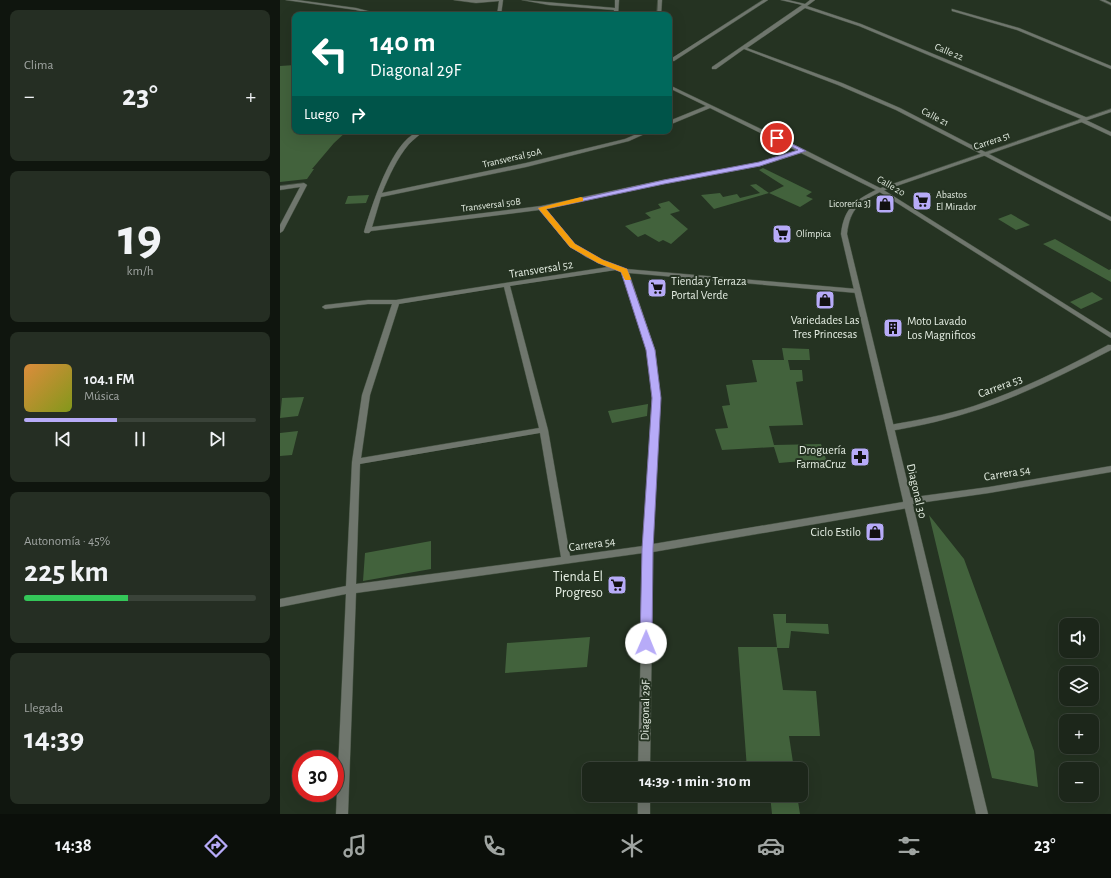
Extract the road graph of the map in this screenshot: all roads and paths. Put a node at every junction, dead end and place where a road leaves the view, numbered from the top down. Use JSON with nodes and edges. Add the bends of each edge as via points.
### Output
{"nodes":[{"id":1,"x":288,"y":0,"type":"edge"},
{"id":2,"x":456,"y":0,"type":"edge"},
{"id":3,"x":501,"y":0,"type":"edge"},
{"id":4,"x":524,"y":0,"type":"edge"},
{"id":5,"x":617,"y":0,"type":"edge"},
{"id":6,"x":660,"y":0,"type":"edge"},
{"id":7,"x":766,"y":0,"type":"edge"},
{"id":8,"x":783,"y":0,"type":"edge"},
{"id":9,"x":813,"y":0,"type":"edge"},
{"id":10,"x":1102,"y":0,"type":"edge"},
{"id":11,"x":1111,"y":4,"type":"edge"},
{"id":12,"x":805,"y":5,"type":"junction"},
{"id":13,"x":616,"y":9,"type":"joint"},
{"id":14,"x":953,"y":10,"type":"dead end"},
{"id":15,"x":368,"y":12,"type":"edge"},
{"id":16,"x":499,"y":12,"type":"edge"},
{"id":17,"x":659,"y":12,"type":"edge"},
{"id":18,"x":744,"y":48,"type":"junction"},
{"id":19,"x":672,"y":60,"type":"edge"},
{"id":20,"x":714,"y":68,"type":"dead end"},
{"id":21,"x":1111,"y":68,"type":"edge"},
{"id":22,"x":672,"y":87,"type":"edge"},
{"id":23,"x":711,"y":106,"type":"junction"},
{"id":24,"x":1111,"y":110,"type":"edge"},
{"id":25,"x":1083,"y":120,"type":"junction"},
{"id":26,"x":672,"y":122,"type":"edge"},
{"id":27,"x":418,"y":134,"type":"edge"},
{"id":28,"x":641,"y":134,"type":"edge"},
{"id":29,"x":1111,"y":134,"type":"edge"},
{"id":30,"x":803,"y":151,"type":"junction"},
{"id":31,"x":985,"y":153,"type":"junction"},
{"id":32,"x":280,"y":188,"type":"edge"},
{"id":33,"x":880,"y":190,"type":"junction"},
{"id":34,"x":378,"y":196,"type":"junction"},
{"id":35,"x":541,"y":208,"type":"junction"},
{"id":36,"x":1111,"y":219,"type":"edge"},
{"id":37,"x":280,"y":232,"type":"edge"},
{"id":38,"x":616,"y":268,"type":"junction"},
{"id":39,"x":625,"y":271,"type":"junction"},
{"id":40,"x":507,"y":286,"type":"junction"},
{"id":41,"x":858,"y":291,"type":"junction"},
{"id":42,"x":396,"y":302,"type":"junction"},
{"id":43,"x":325,"y":307,"type":"dead end"},
{"id":44,"x":1111,"y":336,"type":"edge"},
{"id":45,"x":1111,"y":347,"type":"edge"},
{"id":46,"x":890,"y":428,"type":"junction"},
{"id":47,"x":544,"y":430,"type":"junction"},
{"id":48,"x":356,"y":462,"type":"junction"},
{"id":49,"x":1111,"y":469,"type":"edge"},
{"id":50,"x":907,"y":503,"type":"junction"},
{"id":51,"x":648,"y":549,"type":"junction"},
{"id":52,"x":566,"y":561,"type":"junction"},
{"id":53,"x":352,"y":589,"type":"junction"},
{"id":54,"x":280,"y":603,"type":"edge"},
{"id":55,"x":644,"y":762,"type":"edge"},
{"id":56,"x":644,"y":802,"type":"edge"},
{"id":57,"x":342,"y":814,"type":"edge"},
{"id":58,"x":644,"y":814,"type":"edge"},
{"id":59,"x":982,"y":814,"type":"edge"}],
"edges":[{"from":1,"to":15,"type":"street"},
{"from":2,"to":3,"type":"street"},
{"from":3,"to":16,"type":"street"},
{"from":4,"to":13,"type":"street"},
{"from":5,"to":13,"type":"street"},
{"from":6,"to":17,"type":"street"},
{"from":7,"to":19,"type":"street"},
{"from":8,"to":12,"type":"street","name":"Calle 22"},
{"from":9,"to":12,"type":"street"},
{"from":10,"to":11,"type":"street"},
{"from":12,"to":18,"type":"street"},
{"from":12,"to":25,"type":"street","name":"Calle 22","via":[[860,25]]},
{"from":14,"to":21,"type":"street","via":[[1018,29]]},
{"from":18,"to":20,"type":"street"},
{"from":18,"to":31,"type":"street","name":"Calle 21","via":[[898,109]]},
{"from":22,"to":23,"type":"street","name":"Calle 20"},
{"from":23,"to":26,"type":"street"},
{"from":23,"to":30,"type":"street","name":"Calle 20"},
{"from":24,"to":25,"type":"street","name":"Carrera 51"},
{"from":25,"to":29,"type":"street","name":"Calle 22"},
{"from":25,"to":31,"type":"street","name":"Carrera 51"},
{"from":27,"to":34,"type":"street","via":[[407,143]]},
{"from":28,"to":34,"type":"street","name":"Transversal 50A","via":[[526,165]]},
{"from":30,"to":33,"type":"street","name":"Calle 20"},
{"from":30,"to":35,"type":"street","name":"Transversal 50B","via":[[760,164]]},
{"from":31,"to":33,"type":"street","name":"Carrera 51"},
{"from":31,"to":36,"type":"street","name":"Calle 21"},
{"from":32,"to":37,"type":"street","via":[[304,185]]},
{"from":33,"to":41,"type":"street","name":"Diagonal 30","via":[[860,200],[849,211],[844,223],[844,234]]},
{"from":33,"to":44,"type":"street","name":"Calle 20"},
{"from":34,"to":35,"type":"street","name":"Transversal 50B","via":[[367,231]]},
{"from":35,"to":38,"type":"street","via":[[572,245],[588,256]]},
{"from":38,"to":39,"type":"street","name":"Transversal 52"},
{"from":38,"to":40,"type":"street","name":"Transversal 52"},
{"from":39,"to":41,"type":"street","name":"Transversal 52"},
{"from":39,"to":51,"type":"street","name":"Diagonal 29F","via":[[651,350],[656,398]]},
{"from":40,"to":42,"type":"street","name":"Transversal 52"},
{"from":40,"to":47,"type":"street"},
{"from":41,"to":46,"type":"street","name":"Diagonal 30"},
{"from":42,"to":43,"type":"street","name":"Transversal 52"},
{"from":42,"to":48,"type":"street","via":[[366,395]]},
{"from":45,"to":46,"type":"street","name":"Carrera 53","via":[[1001,400],[930,421]]},
{"from":46,"to":50,"type":"street","name":"Diagonal 30"},
{"from":47,"to":48,"type":"street"},
{"from":47,"to":52,"type":"street"},
{"from":48,"to":53,"type":"street"},
{"from":49,"to":50,"type":"street","name":"Carrera 54"},
{"from":50,"to":51,"type":"street","name":"Carrera 54"},
{"from":50,"to":59,"type":"street","name":"Diagonal 30"},
{"from":51,"to":52,"type":"street","name":"Carrera 54"},
{"from":51,"to":55,"type":"street","name":"Diagonal 29F"},
{"from":52,"to":53,"type":"street","name":"Carrera 54"},
{"from":53,"to":54,"type":"street","name":"Carrera 54"},
{"from":53,"to":57,"type":"street"},
{"from":56,"to":58,"type":"street"}]}
